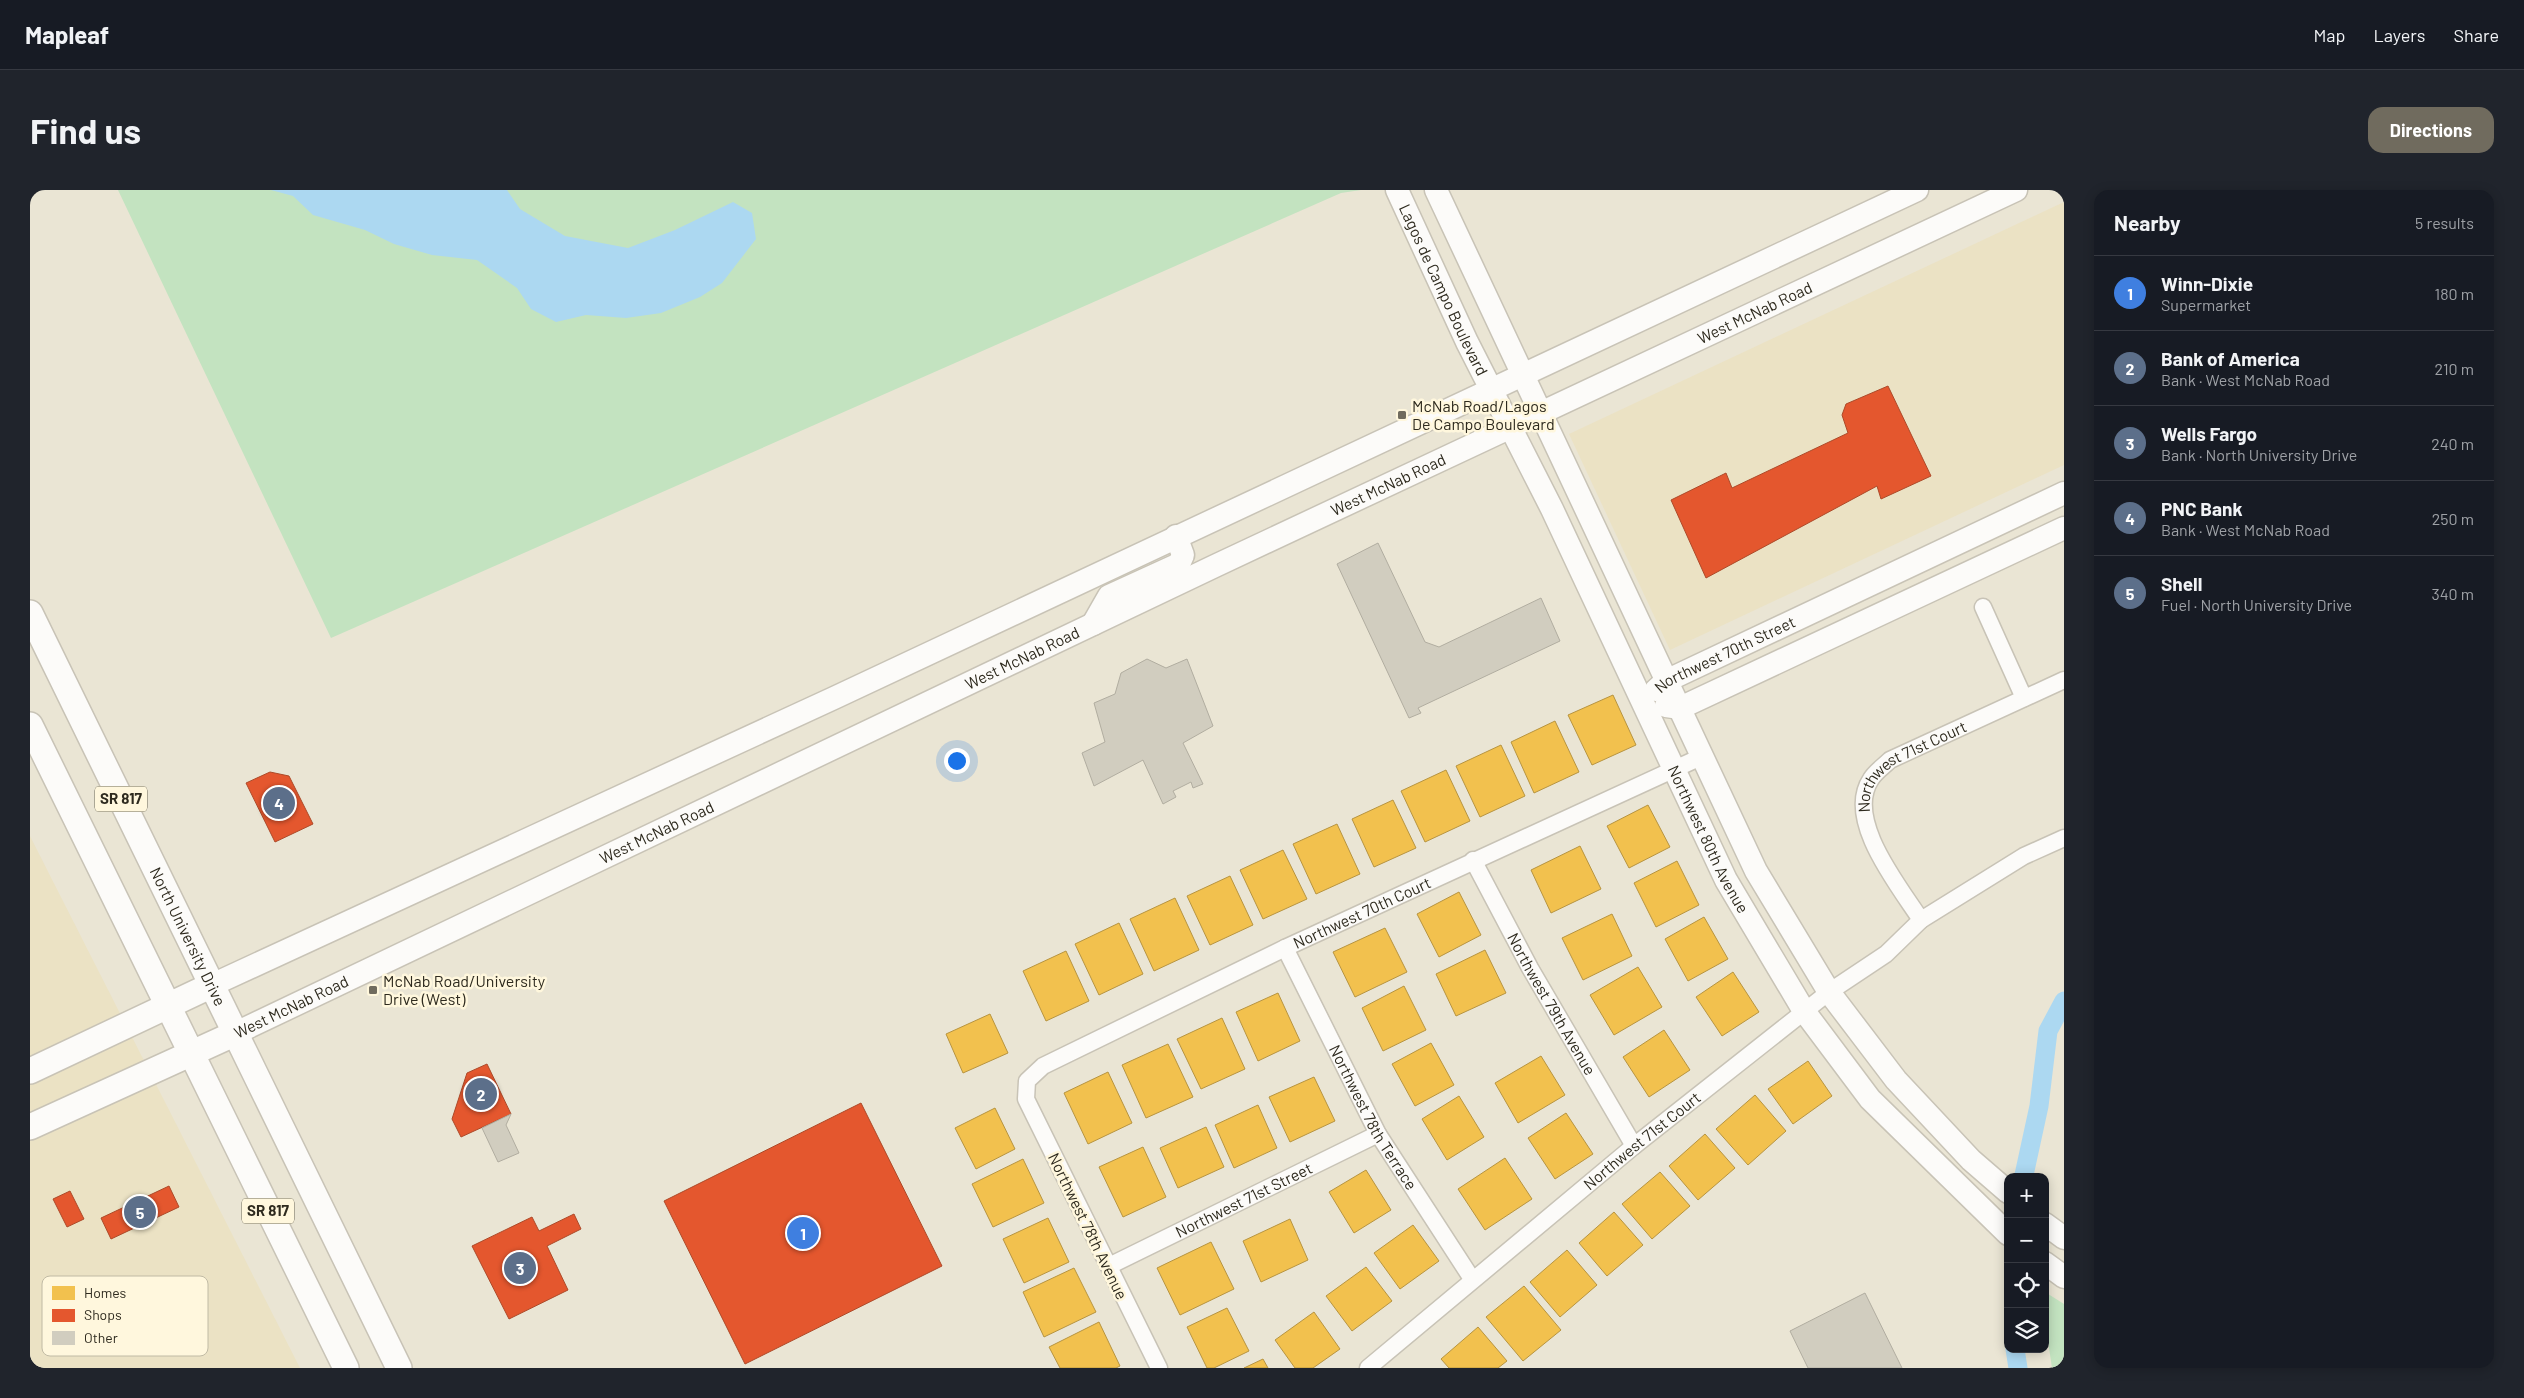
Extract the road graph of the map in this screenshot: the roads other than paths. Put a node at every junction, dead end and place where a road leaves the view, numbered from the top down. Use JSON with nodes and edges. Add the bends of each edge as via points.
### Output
{"nodes":[{"id":1,"x":1397,"y":190,"type":"edge"},
{"id":2,"x":1436,"y":190,"type":"edge"},
{"id":3,"x":1917,"y":190,"type":"edge"},
{"id":4,"x":2016,"y":190,"type":"edge"},
{"id":5,"x":1522,"y":375,"type":"junction"},
{"id":6,"x":1491,"y":389,"type":"junction"},
{"id":7,"x":1542,"y":414,"type":"junction"},
{"id":8,"x":1512,"y":428,"type":"junction"},
{"id":9,"x":2064,"y":493,"type":"edge"},
{"id":10,"x":2064,"y":528,"type":"edge"},
{"id":11,"x":1176,"y":536,"type":"junction"},
{"id":12,"x":1984,"y":607,"type":"dead end"},
{"id":13,"x":30,"y":613,"type":"edge"},
{"id":14,"x":1093,"y":624,"type":"junction"},
{"id":15,"x":1666,"y":680,"type":"junction"},
{"id":16,"x":2064,"y":680,"type":"edge"},
{"id":17,"x":2024,"y":698,"type":"junction"},
{"id":18,"x":1643,"y":704,"type":"junction"},
{"id":19,"x":1680,"y":708,"type":"junction"},
{"id":20,"x":30,"y":725,"type":"edge"},
{"id":21,"x":1703,"y":756,"type":"junction"},
{"id":22,"x":1675,"y":769,"type":"junction"},
{"id":23,"x":2064,"y":838,"type":"edge"},
{"id":24,"x":1474,"y":860,"type":"junction"},
{"id":25,"x":1921,"y":920,"type":"junction"},
{"id":26,"x":1285,"y":948,"type":"junction"},
{"id":27,"x":212,"y":985,"type":"junction"},
{"id":28,"x":1829,"y":992,"type":"junction"},
{"id":29,"x":168,"y":1006,"type":"junction"},
{"id":30,"x":1804,"y":1011,"type":"junction"},
{"id":31,"x":236,"y":1033,"type":"junction"},
{"id":32,"x":190,"y":1054,"type":"junction"},
{"id":33,"x":30,"y":1071,"type":"edge"},
{"id":34,"x":1027,"y":1081,"type":"joint"},
{"id":35,"x":30,"y":1127,"type":"edge"},
{"id":36,"x":1378,"y":1134,"type":"junction"},
{"id":37,"x":1634,"y":1146,"type":"junction"},
{"id":38,"x":2004,"y":1189,"type":"edge"},
{"id":39,"x":2049,"y":1227,"type":"edge"},
{"id":40,"x":2004,"y":1230,"type":"edge"},
{"id":41,"x":2064,"y":1238,"type":"edge"},
{"id":42,"x":2046,"y":1263,"type":"edge"},
{"id":43,"x":1109,"y":1266,"type":"junction"},
{"id":44,"x":2064,"y":1277,"type":"edge"},
{"id":45,"x":1472,"y":1279,"type":"junction"},
{"id":46,"x":346,"y":1368,"type":"edge"},
{"id":47,"x":399,"y":1368,"type":"edge"},
{"id":48,"x":1159,"y":1368,"type":"edge"},
{"id":49,"x":1368,"y":1368,"type":"edge"}],
"edges":[{"from":1,"to":6,"type":"main road","name":"Lagos de Campo Boulevard","via":[[1466,342]]},
{"from":2,"to":5,"type":"main road"},
{"from":3,"to":5,"type":"main road"},
{"from":4,"to":7,"type":"main road","name":"West McNab Road"},
{"from":5,"to":6,"type":"main road"},
{"from":5,"to":7,"type":"main road","name":"Northwest 80th Avenue"},
{"from":6,"to":8,"type":"main road","name":"Northwest 80th Avenue"},
{"from":6,"to":11,"type":"main road"},
{"from":7,"to":8,"type":"main road","name":"West McNab Road"},
{"from":7,"to":15,"type":"main road","name":"Northwest 80th Avenue"},
{"from":8,"to":14,"type":"main road","name":"West McNab Road"},
{"from":8,"to":18,"type":"main road","name":"Northwest 80th Avenue"},
{"from":9,"to":15,"type":"main road","name":"Northwest 70th Street"},
{"from":10,"to":19,"type":"main road","name":"Northwest 70th Street"},
{"from":11,"to":14,"type":"main road","via":[[1183,555],[1179,564],[1109,596]]},
{"from":11,"to":27,"type":"main road"},
{"from":12,"to":17,"type":"street"},
{"from":13,"to":27,"type":"main road","name":"North University Drive","number":"SR 817"},
{"from":14,"to":31,"type":"main road","name":"West McNab Road"},
{"from":15,"to":18,"type":"main road","name":"Northwest 70th Street"},
{"from":15,"to":19,"type":"main road","name":"Northwest 80th Avenue"},
{"from":16,"to":17,"type":"street","name":"Northwest 71st Court"},
{"from":17,"to":25,"type":"street","name":"Northwest 71st Court","via":[[1890,760],[1871,778],[1864,795],[1864,819],[1875,846]]},
{"from":18,"to":19,"type":"main road","name":"Northwest 70th Street"},
{"from":18,"to":22,"type":"main road","name":"Northwest 80th Avenue"},
{"from":19,"to":21,"type":"main road","name":"Northwest 80th Avenue"},
{"from":20,"to":29,"type":"main road","number":"SR 817"},
{"from":21,"to":22,"type":"street","name":"Northwest 70th Court"},
{"from":21,"to":28,"type":"main road","name":"Northwest 80th Avenue","via":[[1756,871]]},
{"from":22,"to":24,"type":"street","name":"Northwest 70th Court"},
{"from":22,"to":30,"type":"main road","name":"Northwest 80th Avenue","via":[[1726,880]]},
{"from":23,"to":25,"type":"street","name":"Northwest 71st Court","via":[[2024,856]]},
{"from":24,"to":26,"type":"street","name":"Northwest 70th Court"},
{"from":24,"to":37,"type":"street","name":"Northwest 79th Avenue","via":[[1530,968]]},
{"from":25,"to":28,"type":"street","name":"Northwest 71st Court","via":[[1886,954]]},
{"from":26,"to":34,"type":"street","name":"Northwest 70th Court","via":[[1043,1066]]},
{"from":26,"to":36,"type":"street","name":"Northwest 78th Terrace"},
{"from":27,"to":29,"type":"main road"},
{"from":27,"to":31,"type":"main road","name":"North University Drive","number":"SR 817"},
{"from":28,"to":30,"type":"street","name":"Northwest 71st Court"},
{"from":28,"to":38,"type":"main road","name":"Northwest 80th Avenue","via":[[1896,1080],[1971,1160]]},
{"from":29,"to":32,"type":"main road","number":"SR 817"},
{"from":29,"to":33,"type":"main road"},
{"from":30,"to":37,"type":"street","name":"Northwest 71st Court"},
{"from":30,"to":40,"type":"main road","name":"Northwest 80th Avenue","via":[[1870,1099]]},
{"from":31,"to":32,"type":"main road","name":"West McNab Road"},
{"from":31,"to":47,"type":"main road","name":"North University Drive","number":"SR 817"},
{"from":32,"to":35,"type":"main road","name":"West McNab Road"},
{"from":32,"to":46,"type":"main road","number":"SR 817"},
{"from":34,"to":43,"type":"street","name":"Northwest 78th Avenue","via":[[1026,1099]]},
{"from":36,"to":43,"type":"street","name":"Northwest 71st Street"},
{"from":36,"to":45,"type":"street","name":"Northwest 78th Terrace"},
{"from":37,"to":45,"type":"street","name":"Northwest 71st Court"},
{"from":39,"to":41,"type":"main road"},
{"from":42,"to":44,"type":"main road"},
{"from":43,"to":48,"type":"street","name":"Northwest 78th Avenue"},
{"from":45,"to":49,"type":"street","name":"Northwest 71st Court"}]}
